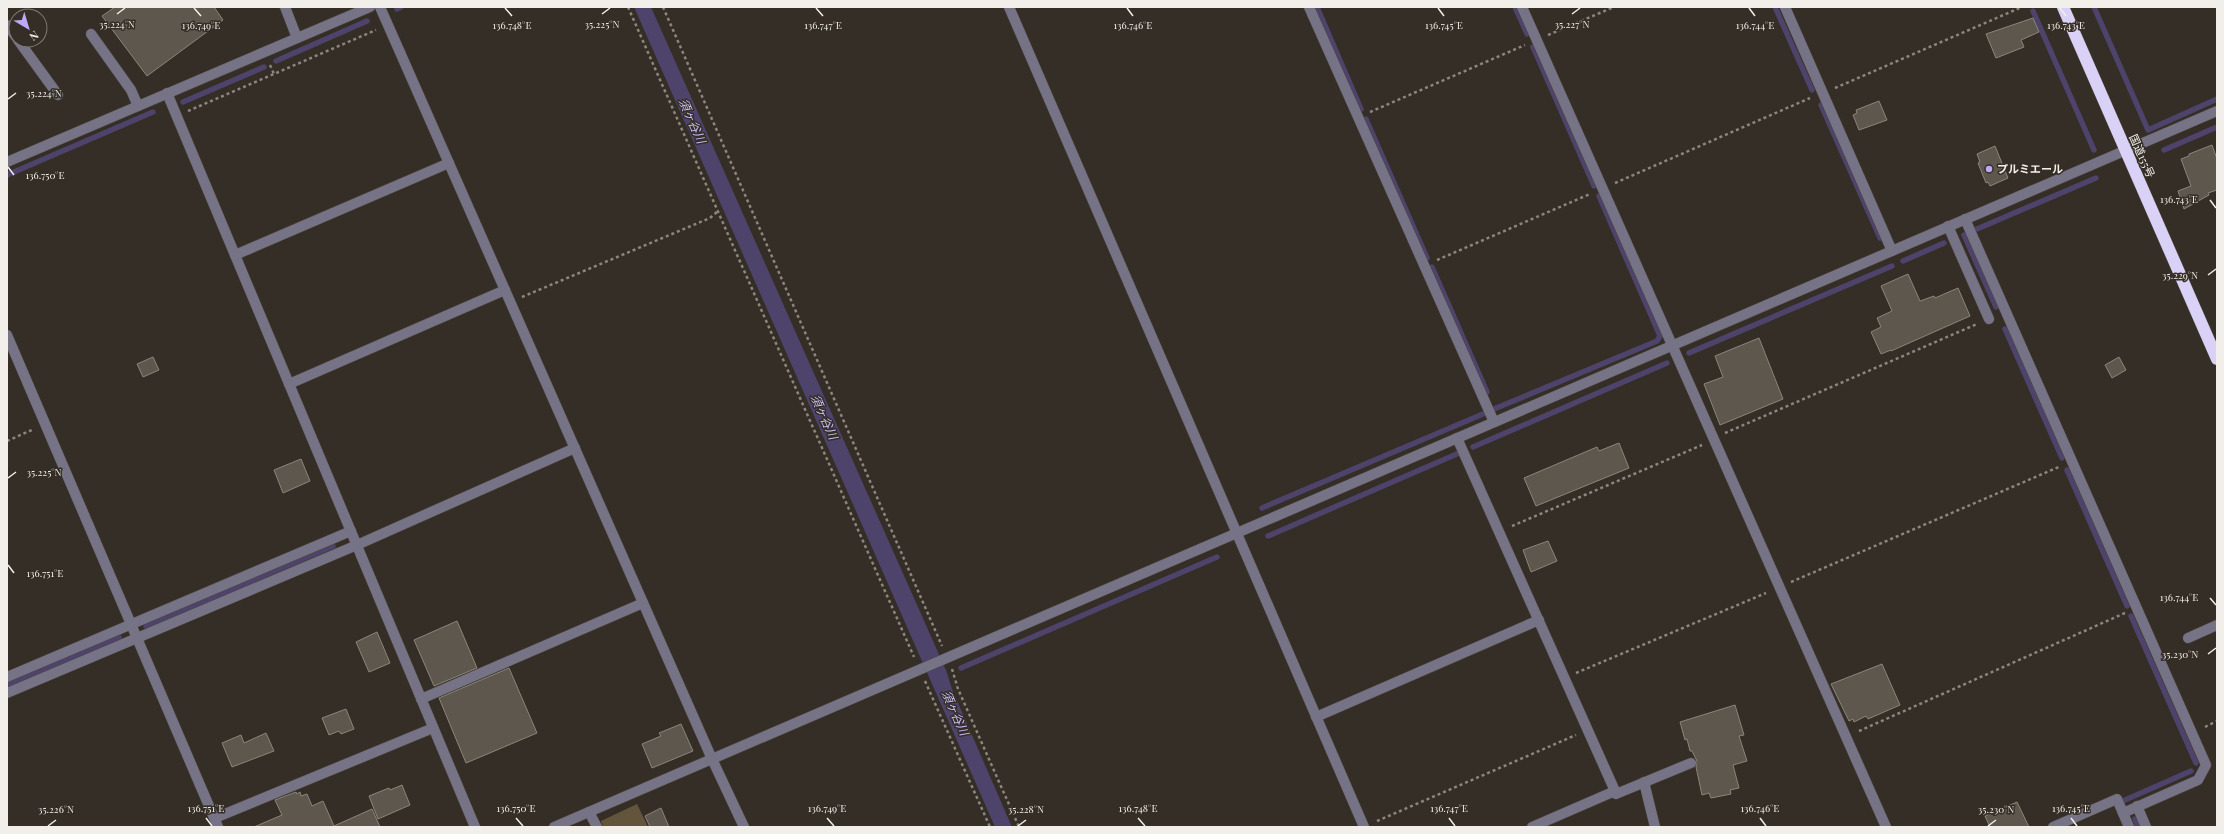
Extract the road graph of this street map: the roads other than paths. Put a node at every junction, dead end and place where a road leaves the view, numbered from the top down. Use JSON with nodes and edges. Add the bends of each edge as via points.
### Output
{"nodes":[{"id":1,"x":285,"y":7,"type":"edge"},
{"id":2,"x":370,"y":7,"type":"edge"},
{"id":3,"x":380,"y":7,"type":"edge"},
{"id":4,"x":1009,"y":7,"type":"edge"},
{"id":5,"x":1309,"y":7,"type":"edge"},
{"id":6,"x":1522,"y":7,"type":"edge"},
{"id":7,"x":1785,"y":7,"type":"edge"},
{"id":8,"x":2063,"y":7,"type":"edge"},
{"id":9,"x":90,"y":34,"type":"dead end"},
{"id":10,"x":297,"y":38,"type":"junction"},
{"id":11,"x":24,"y":48,"type":"edge"},
{"id":12,"x":167,"y":94,"type":"junction"},
{"id":13,"x":58,"y":95,"type":"dead end"},
{"id":14,"x":138,"y":106,"type":"junction"},
{"id":15,"x":2217,"y":111,"type":"edge"},
{"id":16,"x":2125,"y":150,"type":"junction"},
{"id":17,"x":7,"y":162,"type":"edge"},
{"id":18,"x":449,"y":163,"type":"junction"},
{"id":19,"x":1964,"y":219,"type":"junction"},
{"id":20,"x":1948,"y":226,"type":"junction"},
{"id":21,"x":1892,"y":251,"type":"junction"},
{"id":22,"x":235,"y":255,"type":"junction"},
{"id":23,"x":505,"y":290,"type":"junction"},
{"id":24,"x":1989,"y":319,"type":"road end"},
{"id":25,"x":7,"y":335,"type":"edge"},
{"id":26,"x":1672,"y":345,"type":"junction"},
{"id":27,"x":2217,"y":359,"type":"edge"},
{"id":28,"x":289,"y":384,"type":"junction"},
{"id":29,"x":1494,"y":422,"type":"junction"},
{"id":30,"x":1457,"y":438,"type":"junction"},
{"id":31,"x":575,"y":448,"type":"junction"},
{"id":32,"x":350,"y":530,"type":"junction"},
{"id":33,"x":1237,"y":533,"type":"junction"},
{"id":34,"x":357,"y":545,"type":"junction"},
{"id":35,"x":643,"y":603,"type":"junction"},
{"id":36,"x":1539,"y":620,"type":"junction"},
{"id":37,"x":131,"y":624,"type":"junction"},
{"id":38,"x":2217,"y":625,"type":"edge"},
{"id":39,"x":137,"y":638,"type":"junction"},
{"id":40,"x":2188,"y":638,"type":"dead end"},
{"id":41,"x":7,"y":677,"type":"edge"},
{"id":42,"x":7,"y":693,"type":"edge"},
{"id":43,"x":421,"y":699,"type":"junction"},
{"id":44,"x":1316,"y":717,"type":"junction"},
{"id":45,"x":433,"y":728,"type":"junction"},
{"id":46,"x":712,"y":759,"type":"junction"},
{"id":47,"x":1691,"y":763,"type":"dead end"},
{"id":48,"x":1644,"y":782,"type":"junction"},
{"id":49,"x":1615,"y":791,"type":"junction"},
{"id":50,"x":2137,"y":806,"type":"junction"},
{"id":51,"x":589,"y":812,"type":"junction"},
{"id":52,"x":2123,"y":813,"type":"junction"},
{"id":53,"x":217,"y":823,"type":"edge"},
{"id":54,"x":475,"y":827,"type":"edge"},
{"id":55,"x":554,"y":827,"type":"edge"},
{"id":56,"x":597,"y":827,"type":"edge"},
{"id":57,"x":744,"y":827,"type":"edge"},
{"id":58,"x":1364,"y":827,"type":"edge"},
{"id":59,"x":1532,"y":827,"type":"edge"},
{"id":60,"x":1655,"y":827,"type":"edge"},
{"id":61,"x":1886,"y":827,"type":"edge"},
{"id":62,"x":2054,"y":827,"type":"edge"},
{"id":63,"x":2129,"y":827,"type":"edge"},
{"id":64,"x":2146,"y":827,"type":"edge"}],
"edges":[{"from":1,"to":10,"type":"street"},
{"from":2,"to":10,"type":"street"},
{"from":3,"to":18,"type":"street"},
{"from":4,"to":33,"type":"street"},
{"from":5,"to":29,"type":"street"},
{"from":6,"to":26,"type":"street"},
{"from":7,"to":21,"type":"street"},
{"from":8,"to":16,"type":"highway","name":"国道155号"},
{"from":9,"to":14,"type":"street","via":[[131,90]]},
{"from":10,"to":12,"type":"street"},
{"from":11,"to":13,"type":"street"},
{"from":12,"to":14,"type":"street"},
{"from":12,"to":22,"type":"street"},
{"from":14,"to":17,"type":"street"},
{"from":15,"to":16,"type":"street"},
{"from":16,"to":19,"type":"street"},
{"from":16,"to":27,"type":"highway","name":"国道155号"},
{"from":18,"to":22,"type":"street"},
{"from":18,"to":23,"type":"street"},
{"from":19,"to":20,"type":"street"},
{"from":19,"to":50,"type":"street","via":[[2206,765],[2198,780]]},
{"from":20,"to":21,"type":"street"},
{"from":20,"to":24,"type":"street"},
{"from":21,"to":26,"type":"street"},
{"from":22,"to":28,"type":"street"},
{"from":23,"to":28,"type":"street"},
{"from":23,"to":31,"type":"street"},
{"from":25,"to":37,"type":"street"},
{"from":26,"to":29,"type":"street"},
{"from":26,"to":61,"type":"street"},
{"from":28,"to":32,"type":"street"},
{"from":29,"to":30,"type":"street"},
{"from":30,"to":33,"type":"street"},
{"from":30,"to":36,"type":"street"},
{"from":31,"to":34,"type":"street"},
{"from":31,"to":35,"type":"street"},
{"from":32,"to":34,"type":"street"},
{"from":32,"to":37,"type":"street"},
{"from":33,"to":44,"type":"street"},
{"from":33,"to":46,"type":"street"},
{"from":34,"to":39,"type":"street"},
{"from":34,"to":43,"type":"street"},
{"from":35,"to":43,"type":"street"},
{"from":35,"to":46,"type":"street"},
{"from":36,"to":44,"type":"street"},
{"from":36,"to":49,"type":"street"},
{"from":37,"to":39,"type":"street"},
{"from":37,"to":41,"type":"street"},
{"from":38,"to":40,"type":"street"},
{"from":39,"to":42,"type":"street"},
{"from":39,"to":53,"type":"street"},
{"from":43,"to":45,"type":"street"},
{"from":44,"to":58,"type":"street"},
{"from":45,"to":53,"type":"street"},
{"from":45,"to":54,"type":"street"},
{"from":46,"to":51,"type":"street"},
{"from":46,"to":57,"type":"street"},
{"from":47,"to":48,"type":"street"},
{"from":48,"to":49,"type":"street","via":[[1616,794]]},
{"from":48,"to":60,"type":"street"},
{"from":49,"to":59,"type":"street"},
{"from":50,"to":52,"type":"street"},
{"from":50,"to":64,"type":"street"},
{"from":51,"to":55,"type":"street"},
{"from":51,"to":56,"type":"street"},
{"from":52,"to":62,"type":"street","via":[[2117,799]]},
{"from":52,"to":63,"type":"street"}]}
